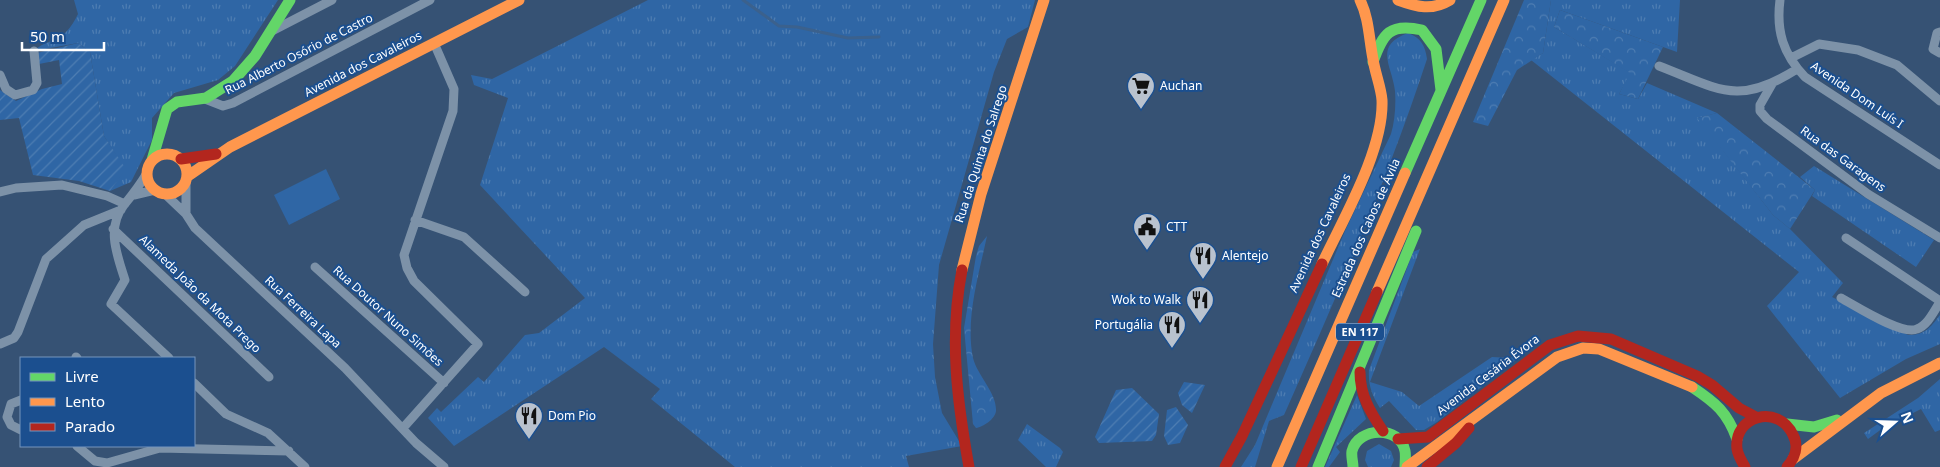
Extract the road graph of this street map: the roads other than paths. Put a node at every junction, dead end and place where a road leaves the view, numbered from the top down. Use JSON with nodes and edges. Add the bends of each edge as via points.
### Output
{"nodes":[{"id":1,"x":290,"y":0,"type":"edge"},
{"id":2,"x":332,"y":0,"type":"edge"},
{"id":3,"x":430,"y":0,"type":"edge"},
{"id":4,"x":519,"y":0,"type":"edge"},
{"id":5,"x":1044,"y":0,"type":"edge"},
{"id":6,"x":1360,"y":0,"type":"edge"},
{"id":7,"x":1398,"y":0,"type":"edge"},
{"id":8,"x":1450,"y":0,"type":"edge"},
{"id":9,"x":1481,"y":0,"type":"edge"},
{"id":10,"x":1504,"y":0,"type":"edge"},
{"id":11,"x":1780,"y":0,"type":"edge"},
{"id":12,"x":1940,"y":32,"type":"edge"},
{"id":13,"x":268,"y":34,"type":"junction"},
{"id":14,"x":434,"y":44,"type":"junction"},
{"id":15,"x":34,"y":51,"type":"dead end"},
{"id":16,"x":1940,"y":53,"type":"edge"},
{"id":17,"x":1791,"y":58,"type":"junction"},
{"id":18,"x":1373,"y":62,"type":"junction"},
{"id":19,"x":1659,"y":66,"type":"dead end"},
{"id":20,"x":1797,"y":68,"type":"junction"},
{"id":21,"x":0,"y":75,"type":"edge"},
{"id":22,"x":1772,"y":84,"type":"junction"},
{"id":23,"x":1442,"y":91,"type":"junction"},
{"id":24,"x":205,"y":99,"type":"junction"},
{"id":25,"x":1940,"y":101,"type":"edge"},
{"id":26,"x":161,"y":136,"type":"junction"},
{"id":27,"x":221,"y":153,"type":"junction"},
{"id":28,"x":170,"y":154,"type":"junction"},
{"id":29,"x":182,"y":159,"type":"junction"},
{"id":30,"x":152,"y":160,"type":"junction"},
{"id":31,"x":1940,"y":165,"type":"edge"},
{"id":32,"x":147,"y":173,"type":"junction"},
{"id":33,"x":187,"y":180,"type":"junction"},
{"id":34,"x":155,"y":190,"type":"junction"},
{"id":35,"x":0,"y":192,"type":"edge"},
{"id":36,"x":166,"y":195,"type":"junction"},
{"id":37,"x":134,"y":196,"type":"junction"},
{"id":38,"x":1420,"y":196,"type":"junction"},
{"id":39,"x":123,"y":207,"type":"junction"},
{"id":40,"x":186,"y":214,"type":"junction"},
{"id":41,"x":415,"y":220,"type":"junction"},
{"id":42,"x":113,"y":229,"type":"junction"},
{"id":43,"x":1846,"y":238,"type":"dead end"},
{"id":44,"x":1940,"y":238,"type":"edge"},
{"id":45,"x":315,"y":267,"type":"dead end"},
{"id":46,"x":525,"y":292,"type":"dead end"},
{"id":47,"x":1841,"y":298,"type":"dead end"},
{"id":48,"x":1940,"y":302,"type":"edge"},
{"id":49,"x":0,"y":344,"type":"edge"},
{"id":50,"x":168,"y":357,"type":"edge"},
{"id":51,"x":1940,"y":363,"type":"edge"},
{"id":52,"x":1360,"y":370,"type":"junction"},
{"id":53,"x":269,"y":377,"type":"dead end"},
{"id":54,"x":444,"y":383,"type":"junction"},
{"id":55,"x":195,"y":384,"type":"edge"},
{"id":56,"x":20,"y":400,"type":"edge"},
{"id":57,"x":1478,"y":416,"type":"junction"},
{"id":58,"x":1846,"y":416,"type":"junction"},
{"id":59,"x":1756,"y":417,"type":"junction"},
{"id":60,"x":1787,"y":424,"type":"junction"},
{"id":61,"x":403,"y":428,"type":"junction"},
{"id":62,"x":20,"y":430,"type":"edge"},
{"id":63,"x":1384,"y":431,"type":"junction"},
{"id":64,"x":1398,"y":438,"type":"junction"},
{"id":65,"x":1737,"y":439,"type":"junction"},
{"id":66,"x":78,"y":447,"type":"edge"},
{"id":67,"x":159,"y":447,"type":"edge"},
{"id":68,"x":289,"y":451,"type":"junction"},
{"id":69,"x":1790,"y":463,"type":"edge"},
{"id":70,"x":1742,"y":465,"type":"edge"},
{"id":71,"x":305,"y":467,"type":"edge"},
{"id":72,"x":444,"y":467,"type":"edge"},
{"id":73,"x":969,"y":467,"type":"edge"},
{"id":74,"x":1224,"y":467,"type":"edge"},
{"id":75,"x":1277,"y":467,"type":"edge"},
{"id":76,"x":1301,"y":467,"type":"edge"},
{"id":77,"x":1318,"y":467,"type":"edge"},
{"id":78,"x":1353,"y":467,"type":"edge"},
{"id":79,"x":1406,"y":467,"type":"edge"},
{"id":80,"x":1427,"y":467,"type":"edge"}],
"edges":[{"from":1,"to":13,"type":"main road"},
{"from":2,"to":13,"type":"street"},
{"from":3,"to":24,"type":"street","name":"Rua Alberto Osório de Castro","via":[[233,103],[224,106]]},
{"from":4,"to":14,"type":"main road","name":"Avenida dos Cavaleiros"},
{"from":5,"to":73,"type":"main road","name":"Rua da Quinta do Salrego","via":[[974,216],[960,286],[955,366]]},
{"from":6,"to":18,"type":"main road","name":"Avenida dos Cavaleiros","via":[[1366,12]]},
{"from":7,"to":8,"type":"main road","via":[[1418,8],[1439,7]]},
{"from":9,"to":23,"type":"main road","name":"Estrada dos Cabos de Ávila","number":"EN 117"},
{"from":10,"to":38,"type":"main road","number":"EN 117"},
{"from":11,"to":17,"type":"street","name":"Avenida Dom Luís I","via":[[1778,24]]},
{"from":12,"to":16,"type":"street","via":[[1933,49]]},
{"from":13,"to":24,"type":"main road","via":[[246,67]]},
{"from":14,"to":27,"type":"main road","name":"Avenida dos Cavaleiros"},
{"from":14,"to":41,"type":"street","via":[[454,89],[453,110]]},
{"from":15,"to":21,"type":"street","via":[[37,83],[33,90],[15,95],[6,89]]},
{"from":17,"to":20,"type":"street","name":"Avenida Dom Luís I"},
{"from":17,"to":25,"type":"street","via":[[1819,44],[1858,50],[1897,65]]},
{"from":18,"to":23,"type":"main road","via":[[1380,42],[1391,29],[1404,26],[1422,30],[1436,49]]},
{"from":18,"to":74,"type":"main road","name":"Avenida dos Cavaleiros","via":[[1383,115],[1369,162],[1242,436]]},
{"from":19,"to":22,"type":"street","name":"Rua das Garagens","via":[[1732,92],[1745,92]]},
{"from":20,"to":22,"type":"street","name":"Rua das Garagens"},
{"from":20,"to":31,"type":"street","name":"Avenida Dom Luís I","via":[[1805,77]]},
{"from":22,"to":44,"type":"street","name":"Rua das Garagens","via":[[1760,105],[1760,111],[1767,119],[1868,194]]},
{"from":23,"to":75,"type":"main road","name":"Estrada dos Cabos de Ávila","number":"EN 117"},
{"from":24,"to":26,"type":"main road","via":[[191,98],[172,105],[163,115]]},
{"from":26,"to":28,"type":"main road"},
{"from":26,"to":30,"type":"main road"},
{"from":27,"to":29,"type":"main road","name":"Avenida dos Cavaleiros"},
{"from":27,"to":33,"type":"main road","name":"Avenida dos Cavaleiros"},
{"from":28,"to":29,"type":"main road"},
{"from":28,"to":30,"type":"main road"},
{"from":29,"to":33,"type":"main road"},
{"from":30,"to":32,"type":"main road"},
{"from":32,"to":34,"type":"main road","via":[[150,186]]},
{"from":32,"to":37,"type":"street"},
{"from":33,"to":36,"type":"main road","via":[[178,192]]},
{"from":33,"to":40,"type":"street"},
{"from":34,"to":36,"type":"main road"},
{"from":34,"to":37,"type":"street"},
{"from":35,"to":39,"type":"street","via":[[62,185],[107,196]]},
{"from":36,"to":40,"type":"street","name":"Rua Ferreira Lapa"},
{"from":37,"to":39,"type":"street"},
{"from":38,"to":52,"type":"main road","via":[[1416,232]]},
{"from":38,"to":76,"type":"main road","number":"EN 117"},
{"from":39,"to":42,"type":"street"},
{"from":39,"to":49,"type":"street","via":[[84,225],[46,259],[18,332],[14,338]]},
{"from":40,"to":61,"type":"street","name":"Rua Ferreira Lapa","via":[[194,228],[344,368]]},
{"from":41,"to":46,"type":"street","via":[[464,237]]},
{"from":41,"to":54,"type":"street","via":[[404,255],[407,268],[414,281],[478,344]]},
{"from":42,"to":50,"type":"street","via":[[125,280],[111,304]]},
{"from":42,"to":53,"type":"street","name":"Alameda João da Mota Prego"},
{"from":43,"to":48,"type":"street"},
{"from":45,"to":54,"type":"street","name":"Rua Doutor Nuno Simões"},
{"from":47,"to":48,"type":"street","via":[[1901,329],[1916,330],[1926,324]]},
{"from":51,"to":58,"type":"main road","via":[[1897,382]]},
{"from":52,"to":63,"type":"main road","via":[[1361,393]]},
{"from":52,"to":77,"type":"main road"},
{"from":54,"to":61,"type":"street"},
{"from":55,"to":68,"type":"street","via":[[226,414],[268,433]]},
{"from":56,"to":62,"type":"street","via":[[11,404],[7,412],[11,426]]},
{"from":57,"to":65,"type":"main road","name":"Avenida Cesária Évora","via":[[1556,357],[1583,348],[1598,349],[1689,385],[1712,400],[1729,418]]},
{"from":57,"to":79,"type":"main road","name":"Avenida Cesária Évora"},
{"from":57,"to":80,"type":"main road","via":[[1456,443]]},
{"from":58,"to":60,"type":"main road","via":[[1814,427]]},
{"from":58,"to":69,"type":"main road"},
{"from":59,"to":60,"type":"main road","via":[[1769,415]]},
{"from":59,"to":64,"type":"main road","name":"Avenida Cesária Évora","via":[[1739,408],[1704,380],[1611,339],[1578,336],[1550,345],[1428,437]]},
{"from":59,"to":65,"type":"main road","via":[[1744,425]]},
{"from":60,"to":69,"type":"main road","via":[[1796,440]]},
{"from":61,"to":72,"type":"street","name":"Rua Ferreira Lapa"},
{"from":63,"to":64,"type":"main road"},
{"from":63,"to":78,"type":"main road","via":[[1367,434],[1360,439],[1352,454]]},
{"from":64,"to":79,"type":"main road","via":[[1406,453]]},
{"from":65,"to":70,"type":"main road","name":"Avenida Cesária Évora","via":[[1737,454]]},
{"from":66,"to":67,"type":"street","via":[[95,460],[107,463]]},
{"from":67,"to":68,"type":"street"},
{"from":68,"to":71,"type":"street"}]}
